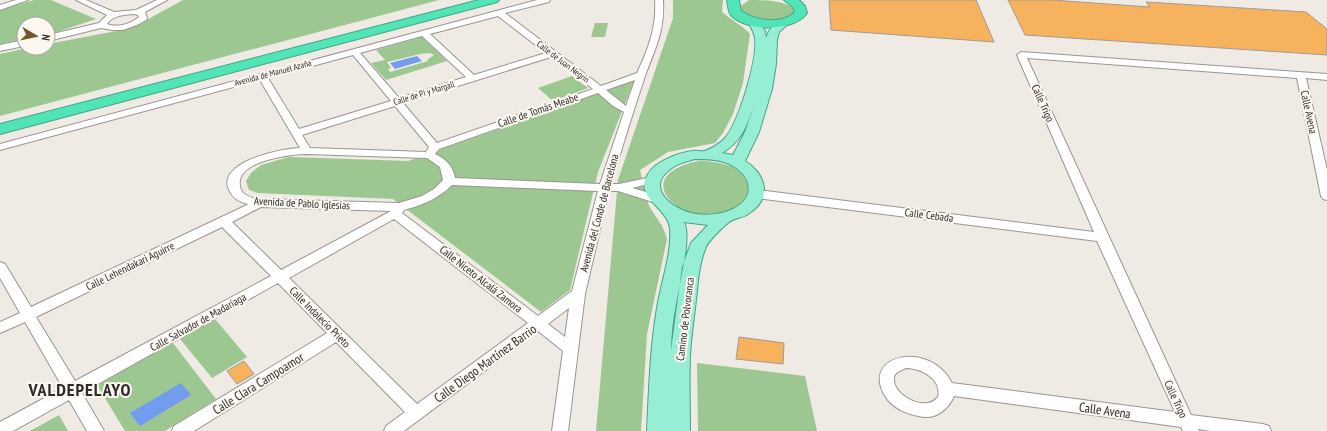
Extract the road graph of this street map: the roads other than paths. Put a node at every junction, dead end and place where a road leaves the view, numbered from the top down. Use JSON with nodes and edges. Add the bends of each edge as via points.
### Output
{"nodes":[{"id":1,"x":24,"y":0,"type":"edge"},
{"id":2,"x":80,"y":0,"type":"edge"},
{"id":3,"x":163,"y":0,"type":"edge"},
{"id":4,"x":455,"y":0,"type":"edge"},
{"id":5,"x":472,"y":0,"type":"edge"},
{"id":6,"x":546,"y":0,"type":"edge"},
{"id":7,"x":659,"y":0,"type":"edge"},
{"id":8,"x":791,"y":0,"type":"edge"},
{"id":9,"x":735,"y":2,"type":"edge"},
{"id":10,"x":495,"y":6,"type":"edge"},
{"id":11,"x":0,"y":8,"type":"edge"},
{"id":12,"x":139,"y":12,"type":"junction"},
{"id":13,"x":113,"y":15,"type":"junction"},
{"id":14,"x":404,"y":17,"type":"junction"},
{"id":15,"x":753,"y":22,"type":"junction"},
{"id":16,"x":785,"y":22,"type":"junction"},
{"id":17,"x":102,"y":25,"type":"junction"},
{"id":18,"x":424,"y":33,"type":"junction"},
{"id":19,"x":56,"y":36,"type":"edge"},
{"id":20,"x":16,"y":45,"type":"edge"},
{"id":21,"x":0,"y":48,"type":"edge"},
{"id":22,"x":354,"y":52,"type":"junction"},
{"id":23,"x":551,"y":54,"type":"junction"},
{"id":24,"x":641,"y":75,"type":"junction"},
{"id":25,"x":262,"y":76,"type":"junction"},
{"id":26,"x":1301,"y":76,"type":"junction"},
{"id":27,"x":1327,"y":77,"type":"edge"},
{"id":28,"x":472,"y":78,"type":"junction"},
{"id":29,"x":599,"y":89,"type":"junction"},
{"id":30,"x":396,"y":102,"type":"junction"},
{"id":31,"x":629,"y":110,"type":"junction"},
{"id":32,"x":0,"y":122,"type":"edge"},
{"id":33,"x":0,"y":130,"type":"edge"},
{"id":34,"x":298,"y":133,"type":"junction"},
{"id":35,"x":0,"y":147,"type":"edge"},
{"id":36,"x":307,"y":151,"type":"junction"},
{"id":37,"x":432,"y":151,"type":"junction"},
{"id":38,"x":708,"y":155,"type":"junction"},
{"id":39,"x":737,"y":162,"type":"junction"},
{"id":40,"x":652,"y":180,"type":"junction"},
{"id":41,"x":449,"y":181,"type":"junction"},
{"id":42,"x":604,"y":188,"type":"junction"},
{"id":43,"x":619,"y":188,"type":"junction"},
{"id":44,"x":757,"y":194,"type":"junction"},
{"id":45,"x":1327,"y":196,"type":"edge"},
{"id":46,"x":656,"y":199,"type":"junction"},
{"id":47,"x":259,"y":202,"type":"junction"},
{"id":48,"x":397,"y":210,"type":"junction"},
{"id":49,"x":671,"y":212,"type":"junction"},
{"id":50,"x":723,"y":218,"type":"junction"},
{"id":51,"x":224,"y":221,"type":"junction"},
{"id":52,"x":1102,"y":237,"type":"junction"},
{"id":53,"x":0,"y":268,"type":"edge"},
{"id":54,"x":280,"y":277,"type":"junction"},
{"id":55,"x":578,"y":294,"type":"junction"},
{"id":56,"x":27,"y":315,"type":"junction"},
{"id":57,"x":538,"y":324,"type":"junction"},
{"id":58,"x":0,"y":328,"type":"edge"},
{"id":59,"x":337,"y":334,"type":"junction"},
{"id":60,"x":571,"y":349,"type":"junction"},
{"id":61,"x":947,"y":389,"type":"dead end"},
{"id":62,"x":72,"y":390,"type":"junction"},
{"id":63,"x":416,"y":413,"type":"junction"},
{"id":64,"x":1188,"y":426,"type":"edge"},
{"id":65,"x":0,"y":430,"type":"edge"},
{"id":66,"x":96,"y":431,"type":"edge"},
{"id":67,"x":180,"y":431,"type":"edge"},
{"id":68,"x":392,"y":431,"type":"edge"},
{"id":69,"x":560,"y":431,"type":"edge"},
{"id":70,"x":658,"y":431,"type":"edge"},
{"id":71,"x":679,"y":431,"type":"edge"},
{"id":72,"x":1263,"y":431,"type":"edge"}],
"edges":[{"from":1,"to":11,"type":"street"},
{"from":2,"to":13,"type":"street"},
{"from":3,"to":12,"type":"street"},
{"from":4,"to":14,"type":"highway"},
{"from":5,"to":14,"type":"highway"},
{"from":6,"to":10,"type":"street","name":"Avenida de Manuel Azaña"},
{"from":7,"to":24,"type":"street","name":"Avenida del Conde de Barcelona","via":[[660,14],[653,47]]},
{"from":8,"to":16,"type":"highway","via":[[800,8],[801,13],[793,20]]},
{"from":9,"to":15,"type":"highway","via":[[734,10],[737,15]]},
{"from":10,"to":18,"type":"street","name":"Avenida de Manuel Azaña"},
{"from":10,"to":23,"type":"street","name":"Calle de Juan Negrín"},
{"from":10,"to":33,"type":"highway"},
{"from":12,"to":13,"type":"street"},
{"from":12,"to":17,"type":"street","via":[[143,18],[134,23],[114,28]]},
{"from":13,"to":17,"type":"street","via":[[104,20]]},
{"from":14,"to":32,"type":"highway"},
{"from":15,"to":16,"type":"highway"},
{"from":15,"to":38,"type":"main road","via":[[761,40],[755,84],[749,102],[738,129],[728,143]]},
{"from":16,"to":39,"type":"main road","via":[[774,31],[766,89],[752,132]]},
{"from":17,"to":19,"type":"street"},
{"from":18,"to":22,"type":"street","name":"Avenida de Manuel Azaña"},
{"from":18,"to":28,"type":"street"},
{"from":20,"to":21,"type":"street"},
{"from":22,"to":25,"type":"street","name":"Avenida de Manuel Azaña"},
{"from":22,"to":30,"type":"street"},
{"from":23,"to":28,"type":"street","name":"Calle de Pi y Margall"},
{"from":23,"to":29,"type":"street","name":"Calle de Juan Negrín"},
{"from":24,"to":29,"type":"street","name":"Calle de Tomás Meabe"},
{"from":24,"to":31,"type":"street","name":"Avenida del Conde de Barcelona"},
{"from":25,"to":34,"type":"street"},
{"from":25,"to":35,"type":"street","name":"Avenida de Manuel Azaña"},
{"from":26,"to":27,"type":"street","name":"Calle Trigo"},
{"from":26,"to":45,"type":"street","name":"Calle Avena"},
{"from":26,"to":52,"type":"street","name":"Calle Trigo","via":[[1021,55]]},
{"from":28,"to":30,"type":"street","name":"Calle de Pi y Margall"},
{"from":29,"to":31,"type":"street","name":"Calle de Juan Negrín","via":[[623,110]]},
{"from":29,"to":37,"type":"street","name":"Calle de Tomás Meabe"},
{"from":30,"to":34,"type":"street","name":"Calle de Pi y Margall"},
{"from":30,"to":37,"type":"street"},
{"from":31,"to":42,"type":"street","name":"Avenida del Conde de Barcelona"},
{"from":34,"to":36,"type":"street"},
{"from":36,"to":37,"type":"street","name":"Avenida de Pablo Iglesias"},
{"from":36,"to":47,"type":"street","name":"Avenida de Pablo Iglesias","via":[[273,154],[240,171],[234,179],[234,190],[242,199]]},
{"from":37,"to":41,"type":"street","via":[[448,170]]},
{"from":38,"to":39,"type":"main road"},
{"from":38,"to":40,"type":"main road","via":[[693,155],[666,163]]},
{"from":39,"to":44,"type":"main road","via":[[754,176],[758,185]]},
{"from":40,"to":43,"type":"street"},
{"from":40,"to":46,"type":"main road","via":[[651,190]]},
{"from":41,"to":42,"type":"street"},
{"from":41,"to":48,"type":"street","name":"Avenida de Pablo Iglesias","via":[[434,196]]},
{"from":42,"to":43,"type":"street"},
{"from":42,"to":55,"type":"street","name":"Avenida del Conde de Barcelona"},
{"from":43,"to":46,"type":"street"},
{"from":44,"to":50,"type":"main road","via":[[745,210]]},
{"from":44,"to":52,"type":"street","name":"Calle Cebada"},
{"from":46,"to":49,"type":"main road"},
{"from":47,"to":48,"type":"street","name":"Avenida de Pablo Iglesias"},
{"from":47,"to":51,"type":"street","name":"Calle Lehendakari Aguirre"},
{"from":48,"to":54,"type":"street","name":"Calle Salvador de Madariaga"},
{"from":48,"to":57,"type":"street","name":"Calle Niceto Alcalá Zamora"},
{"from":49,"to":50,"type":"main road","via":[[687,218]]},
{"from":49,"to":70,"type":"main road","name":"Camino de Polvoranca","via":[[678,225],[680,239],[660,347]]},
{"from":50,"to":71,"type":"main road","name":"Camino de Polvoranca","via":[[699,243],[691,267],[680,354]]},
{"from":51,"to":54,"type":"street","name":"Calle Indalecio Prieto"},
{"from":51,"to":56,"type":"street","name":"Calle Lehendakari Aguirre"},
{"from":52,"to":64,"type":"street","name":"Calle Trigo"},
{"from":53,"to":56,"type":"street"},
{"from":54,"to":59,"type":"street","name":"Calle Indalecio Prieto"},
{"from":54,"to":62,"type":"street","name":"Calle Salvador de Madariaga"},
{"from":55,"to":57,"type":"street","name":"Calle Diego Martínez Barrio"},
{"from":55,"to":60,"type":"street","name":"Avenida del Conde de Barcelona"},
{"from":56,"to":58,"type":"street","name":"Calle Lehendakari Aguirre"},
{"from":56,"to":62,"type":"street"},
{"from":57,"to":60,"type":"street","name":"Calle Niceto Alcalá Zamora"},
{"from":57,"to":63,"type":"street","name":"Calle Diego Martínez Barrio"},
{"from":59,"to":63,"type":"street","name":"Calle Indalecio Prieto"},
{"from":59,"to":67,"type":"street","name":"Calle Clara Campoamor"},
{"from":60,"to":69,"type":"street","name":"Avenida del Conde de Barcelona"},
{"from":61,"to":64,"type":"street","name":"Calle Avena"},
{"from":62,"to":65,"type":"street","name":"Calle Salvador de Madariaga"},
{"from":62,"to":66,"type":"street"},
{"from":63,"to":68,"type":"street","name":"Calle Diego Martínez Barrio"},
{"from":64,"to":72,"type":"street","name":"Calle Avena"}]}
